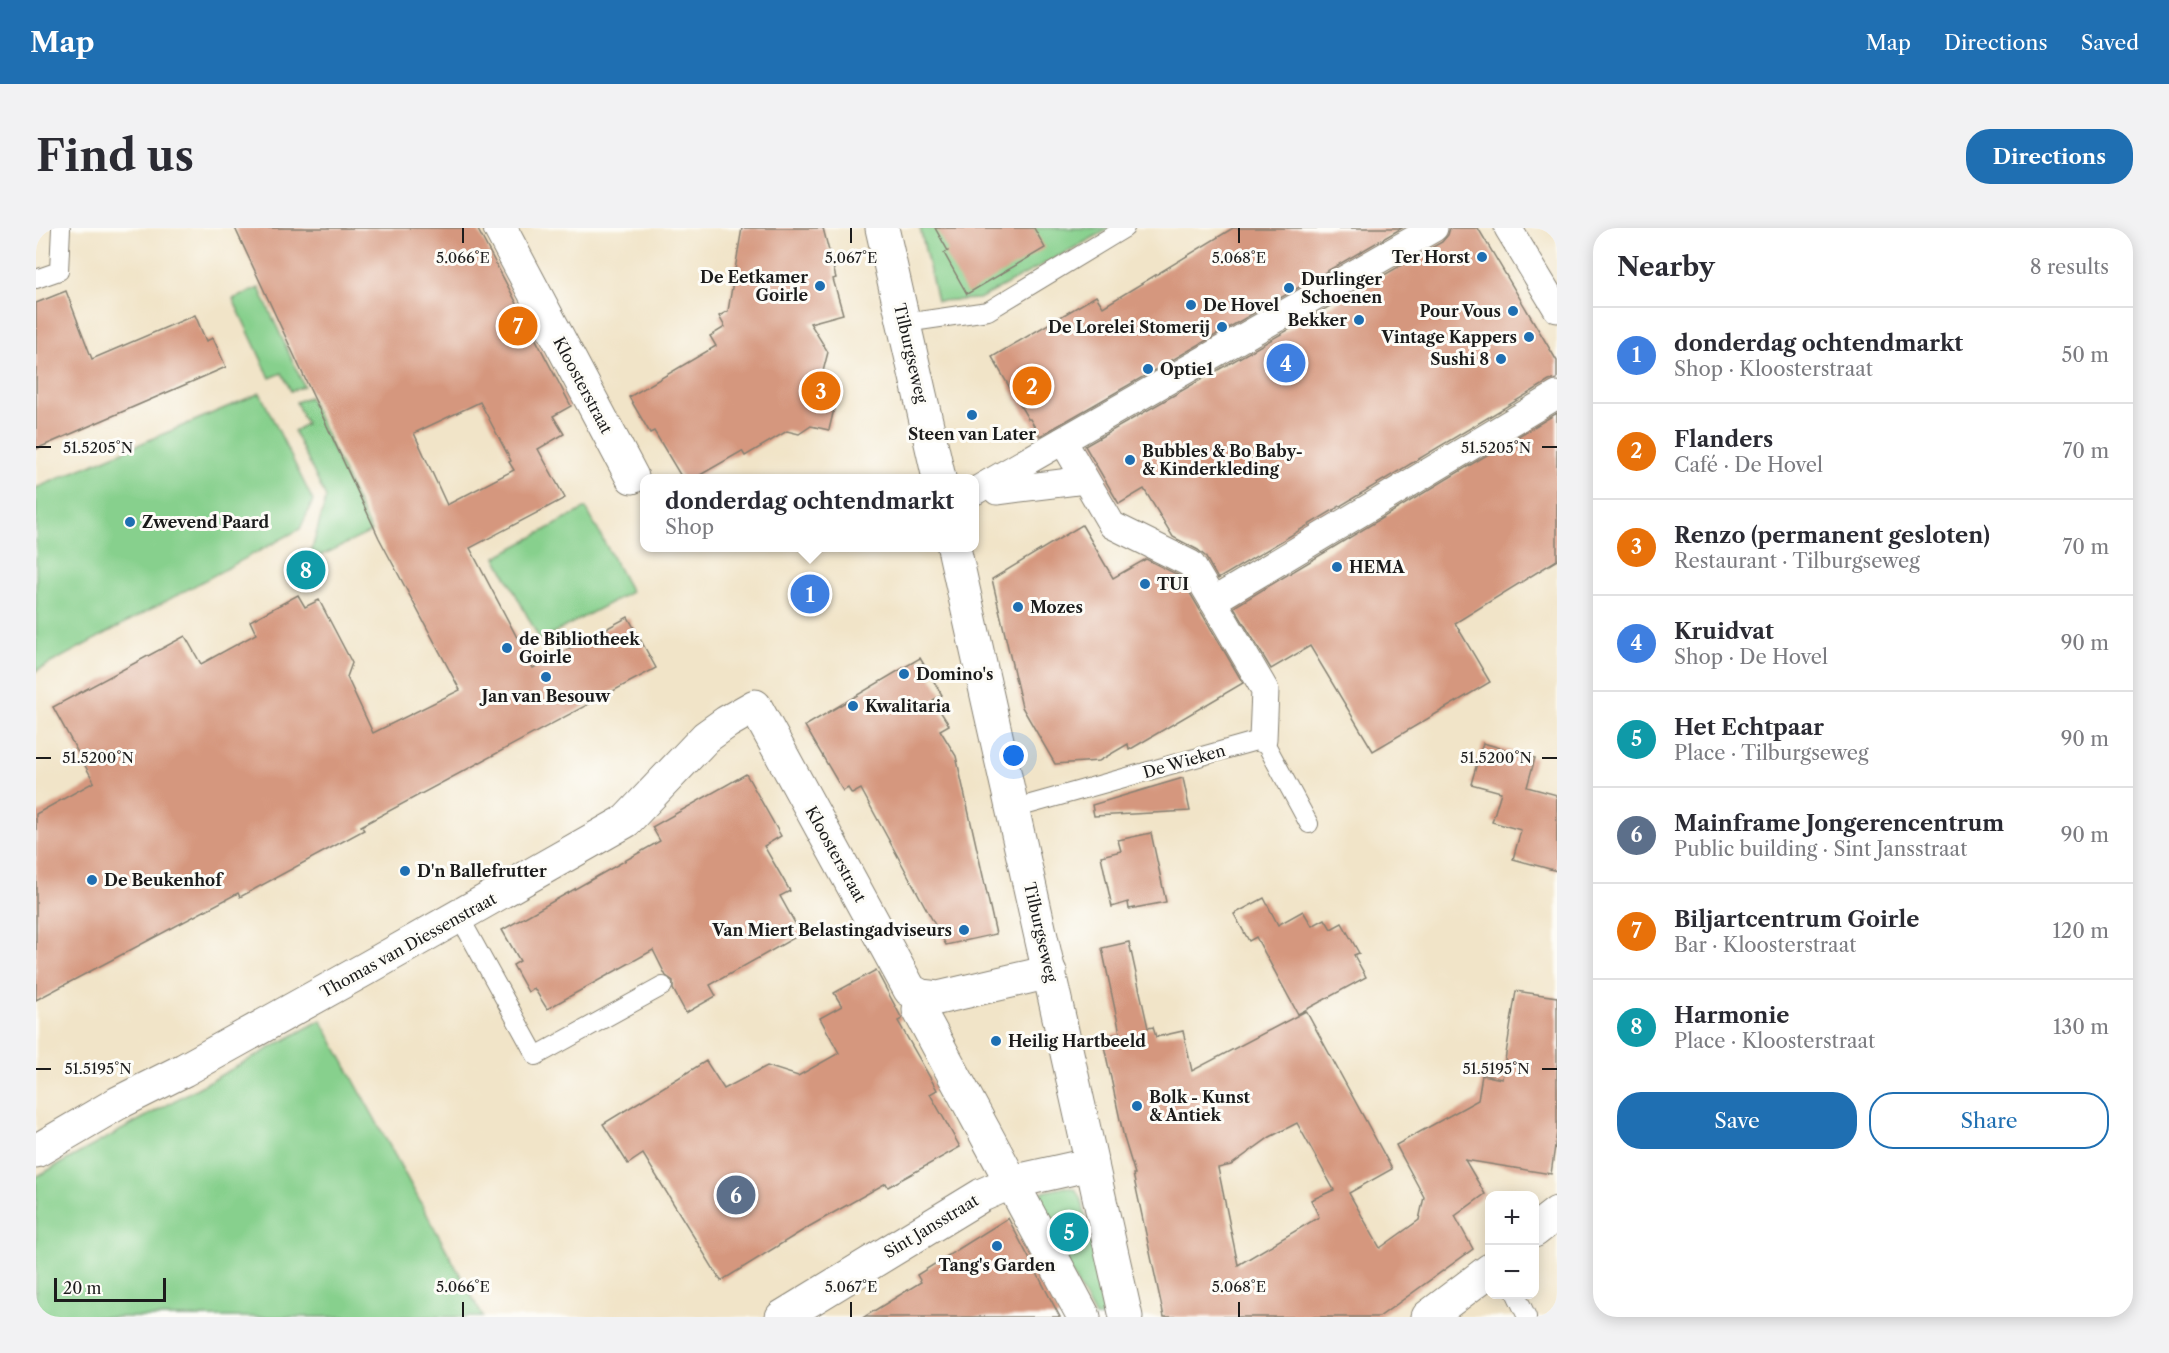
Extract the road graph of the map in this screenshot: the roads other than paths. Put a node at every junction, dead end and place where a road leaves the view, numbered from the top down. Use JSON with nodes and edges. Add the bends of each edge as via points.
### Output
{"nodes":[{"id":1,"x":61,"y":228,"type":"edge"},
{"id":2,"x":500,"y":228,"type":"edge"},
{"id":3,"x":882,"y":228,"type":"edge"},
{"id":4,"x":1125,"y":228,"type":"edge"},
{"id":5,"x":1434,"y":228,"type":"edge"},
{"id":6,"x":1508,"y":228,"type":"edge"},
{"id":7,"x":36,"y":279,"type":"edge"},
{"id":8,"x":1557,"y":309,"type":"edge"},
{"id":9,"x":905,"y":323,"type":"junction"},
{"id":10,"x":1557,"y":395,"type":"edge"},
{"id":11,"x":1063,"y":441,"type":"junction"},
{"id":12,"x":938,"y":474,"type":"edge"},
{"id":13,"x":632,"y":477,"type":"dead end"},
{"id":14,"x":1085,"y":480,"type":"junction"},
{"id":15,"x":983,"y":486,"type":"edge"},
{"id":16,"x":955,"y":552,"type":"edge"},
{"id":17,"x":1213,"y":601,"type":"junction"},
{"id":18,"x":755,"y":706,"type":"joint"},
{"id":19,"x":1263,"y":739,"type":"junction"},
{"id":20,"x":1013,"y":809,"type":"junction"},
{"id":21,"x":1309,"y":824,"type":"dead end"},
{"id":22,"x":459,"y":916,"type":"junction"},
{"id":23,"x":1050,"y":972,"type":"junction"},
{"id":24,"x":663,"y":986,"type":"dead end"},
{"id":25,"x":921,"y":996,"type":"junction"},
{"id":26,"x":36,"y":1151,"type":"edge"},
{"id":27,"x":1092,"y":1164,"type":"junction"},
{"id":28,"x":1012,"y":1182,"type":"junction"},
{"id":29,"x":1557,"y":1213,"type":"edge"},
{"id":30,"x":1539,"y":1228,"type":"edge"},
{"id":31,"x":1485,"y":1274,"type":"edge"},
{"id":32,"x":1518,"y":1299,"type":"edge"},
{"id":33,"x":782,"y":1317,"type":"edge"},
{"id":34,"x":1084,"y":1317,"type":"edge"},
{"id":35,"x":1126,"y":1317,"type":"edge"},
{"id":36,"x":1428,"y":1317,"type":"edge"},
{"id":37,"x":1527,"y":1317,"type":"edge"}],
"edges":[{"from":1,"to":7,"type":"lane","via":[[59,271]]},
{"from":2,"to":13,"type":"street","name":"Kloosterstraat"},
{"from":3,"to":9,"type":"street","name":"Tilburgseweg"},
{"from":4,"to":9,"type":"lane","via":[[988,311]]},
{"from":5,"to":11,"type":"street"},
{"from":6,"to":8,"type":"street"},
{"from":9,"to":12,"type":"street","name":"Tilburgseweg"},
{"from":10,"to":17,"type":"street"},
{"from":11,"to":14,"type":"street"},
{"from":11,"to":15,"type":"street"},
{"from":14,"to":15,"type":"street","via":[[997,492]]},
{"from":14,"to":17,"type":"street","via":[[1112,525],[1191,564]]},
{"from":16,"to":20,"type":"street","name":"Tilburgseweg"},
{"from":17,"to":19,"type":"street","via":[[1265,690]]},
{"from":18,"to":22,"type":"street","name":"Thomas van Diessenstraat","via":[[706,737],[626,821]]},
{"from":18,"to":25,"type":"street","name":"Kloosterstraat","via":[[910,990]]},
{"from":19,"to":20,"type":"lane","name":"De Wieken"},
{"from":19,"to":21,"type":"lane"},
{"from":20,"to":23,"type":"street","name":"Tilburgseweg"},
{"from":22,"to":24,"type":"lane","via":[[536,1056]]},
{"from":22,"to":26,"type":"street","name":"Thomas van Diessenstraat"},
{"from":23,"to":25,"type":"street","via":[[938,998]]},
{"from":23,"to":27,"type":"street","name":"Tilburgseweg"},
{"from":25,"to":28,"type":"street","via":[[919,1010]]},
{"from":27,"to":28,"type":"street","name":"Sint Jansstraat"},
{"from":27,"to":35,"type":"street","name":"Tilburgseweg"},
{"from":28,"to":33,"type":"street","name":"Sint Jansstraat","via":[[982,1195]]},
{"from":28,"to":34,"type":"street"},
{"from":29,"to":30,"type":"street"},
{"from":31,"to":36,"type":"street"},
{"from":32,"to":37,"type":"lane"}]}
